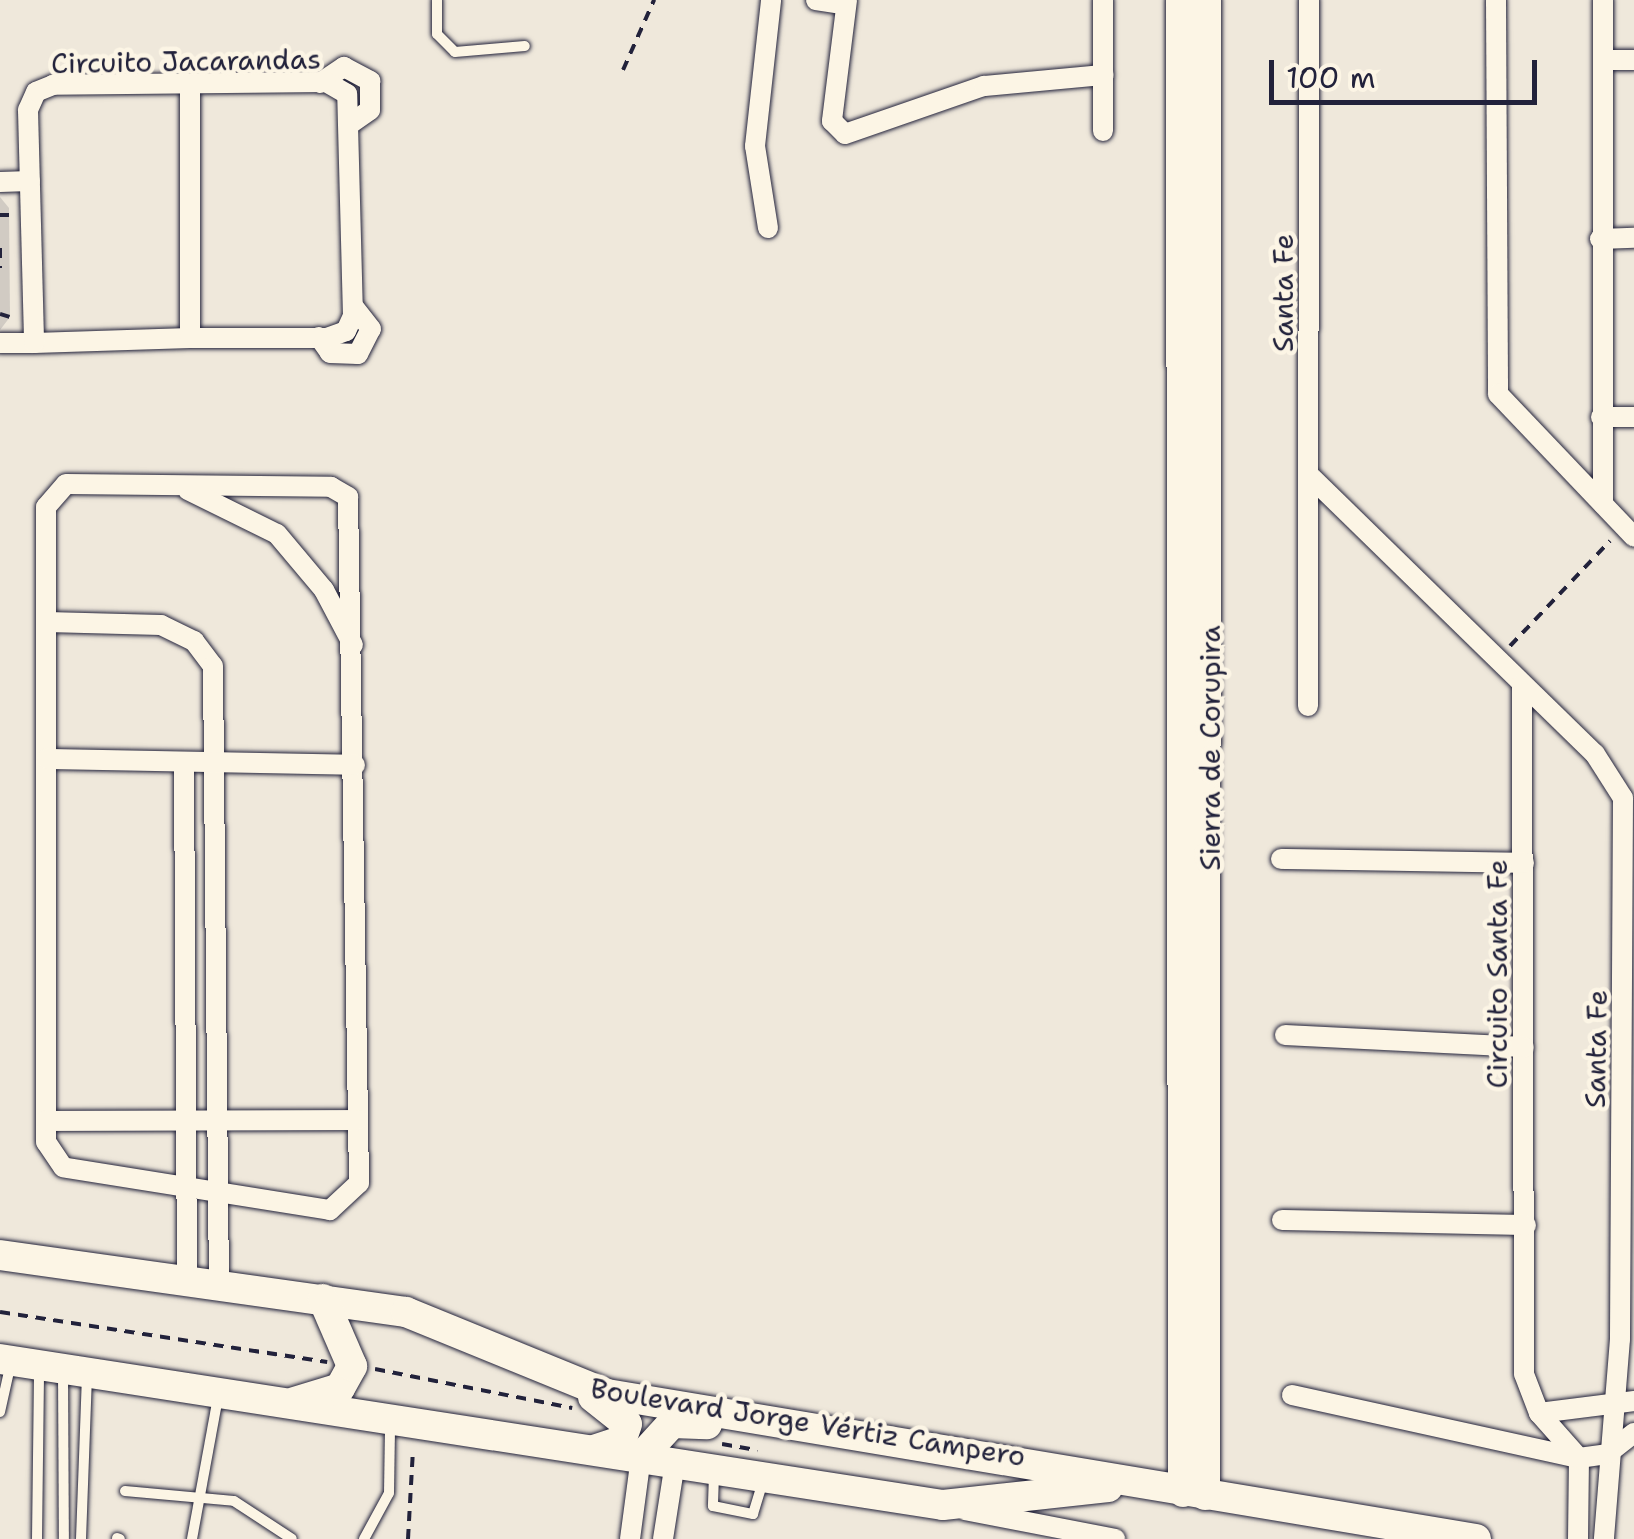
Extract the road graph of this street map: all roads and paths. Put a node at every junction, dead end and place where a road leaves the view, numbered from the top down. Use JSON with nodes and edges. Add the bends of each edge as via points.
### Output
{"nodes":[{"id":1,"x":437,"y":0,"type":"edge"},
{"id":2,"x":654,"y":0,"type":"edge"},
{"id":3,"x":771,"y":0,"type":"edge"},
{"id":4,"x":816,"y":0,"type":"edge"},
{"id":5,"x":1103,"y":0,"type":"edge"},
{"id":6,"x":1182,"y":0,"type":"edge"},
{"id":7,"x":1206,"y":0,"type":"edge"},
{"id":8,"x":1309,"y":0,"type":"edge"},
{"id":9,"x":1496,"y":0,"type":"edge"},
{"id":10,"x":1602,"y":0,"type":"edge"},
{"id":11,"x":846,"y":3,"type":"edge"},
{"id":12,"x":524,"y":46,"type":"dead end"},
{"id":13,"x":1603,"y":60,"type":"junction"},
{"id":14,"x":1634,"y":60,"type":"edge"},
{"id":15,"x":623,"y":70,"type":"dead end"},
{"id":16,"x":1103,"y":76,"type":"junction"},
{"id":17,"x":190,"y":84,"type":"junction"},
{"id":18,"x":1102,"y":131,"type":"dead end"},
{"id":19,"x":30,"y":181,"type":"junction"},
{"id":20,"x":0,"y":182,"type":"edge"},
{"id":21,"x":9,"y":214,"type":"dead end"},
{"id":22,"x":0,"y":215,"type":"edge"},
{"id":23,"x":768,"y":228,"type":"dead end"},
{"id":24,"x":1634,"y":238,"type":"edge"},
{"id":25,"x":1600,"y":239,"type":"junction"},
{"id":26,"x":0,"y":248,"type":"edge"},
{"id":27,"x":0,"y":268,"type":"edge"},
{"id":28,"x":0,"y":314,"type":"edge"},
{"id":29,"x":10,"y":317,"type":"dead end"},
{"id":30,"x":190,"y":338,"type":"junction"},
{"id":31,"x":0,"y":343,"type":"edge"},
{"id":32,"x":34,"y":343,"type":"junction"},
{"id":33,"x":1634,"y":417,"type":"edge"},
{"id":34,"x":1601,"y":418,"type":"junction"},
{"id":35,"x":1600,"y":457,"type":"junction"},
{"id":36,"x":1567,"y":470,"type":"junction"},
{"id":37,"x":1312,"y":478,"type":"junction"},
{"id":38,"x":172,"y":484,"type":"junction"},
{"id":39,"x":1602,"y":504,"type":"junction"},
{"id":40,"x":1629,"y":532,"type":"edge"},
{"id":41,"x":47,"y":622,"type":"junction"},
{"id":42,"x":354,"y":648,"type":"junction"},
{"id":43,"x":1497,"y":659,"type":"junction"},
{"id":44,"x":1522,"y":684,"type":"junction"},
{"id":45,"x":1308,"y":706,"type":"dead end"},
{"id":46,"x":47,"y":758,"type":"junction"},
{"id":47,"x":184,"y":762,"type":"junction"},
{"id":48,"x":215,"y":762,"type":"junction"},
{"id":49,"x":355,"y":764,"type":"junction"},
{"id":50,"x":1630,"y":836,"type":"edge"},
{"id":51,"x":1281,"y":859,"type":"dead end"},
{"id":52,"x":1524,"y":863,"type":"junction"},
{"id":53,"x":1285,"y":1035,"type":"dead end"},
{"id":54,"x":1524,"y":1047,"type":"junction"},
{"id":55,"x":186,"y":1120,"type":"junction"},
{"id":56,"x":218,"y":1120,"type":"junction"},
{"id":57,"x":358,"y":1120,"type":"junction"},
{"id":58,"x":46,"y":1121,"type":"junction"},
{"id":59,"x":187,"y":1191,"type":"junction"},
{"id":60,"x":218,"y":1196,"type":"junction"},
{"id":61,"x":1282,"y":1220,"type":"dead end"},
{"id":62,"x":1526,"y":1225,"type":"junction"},
{"id":63,"x":0,"y":1254,"type":"edge"},
{"id":64,"x":187,"y":1283,"type":"junction"},
{"id":65,"x":219,"y":1288,"type":"junction"},
{"id":66,"x":322,"y":1298,"type":"junction"},
{"id":67,"x":40,"y":1366,"type":"edge"},
{"id":68,"x":590,"y":1388,"type":"junction"},
{"id":69,"x":219,"y":1394,"type":"junction"},
{"id":70,"x":1292,"y":1396,"type":"dead end"},
{"id":71,"x":1624,"y":1402,"type":"edge"},
{"id":72,"x":271,"y":1405,"type":"junction"},
{"id":73,"x":0,"y":1412,"type":"edge"},
{"id":74,"x":1539,"y":1413,"type":"junction"},
{"id":75,"x":772,"y":1422,"type":"junction"},
{"id":76,"x":402,"y":1427,"type":"junction"},
{"id":77,"x":1634,"y":1433,"type":"edge"},
{"id":78,"x":932,"y":1449,"type":"junction"},
{"id":79,"x":591,"y":1450,"type":"junction"},
{"id":80,"x":1606,"y":1454,"type":"junction"},
{"id":81,"x":641,"y":1457,"type":"junction"},
{"id":82,"x":1579,"y":1458,"type":"junction"},
{"id":83,"x":675,"y":1462,"type":"junction"},
{"id":84,"x":125,"y":1490,"type":"dead end"},
{"id":85,"x":1180,"y":1492,"type":"junction"},
{"id":86,"x":198,"y":1497,"type":"junction"},
{"id":87,"x":943,"y":1505,"type":"junction"},
{"id":88,"x":1051,"y":1519,"type":"edge"},
{"id":89,"x":1023,"y":1531,"type":"edge"},
{"id":90,"x":37,"y":1539,"type":"edge"},
{"id":91,"x":64,"y":1539,"type":"edge"},
{"id":92,"x":81,"y":1539,"type":"edge"},
{"id":93,"x":192,"y":1539,"type":"edge"},
{"id":94,"x":292,"y":1539,"type":"edge"},
{"id":95,"x":364,"y":1539,"type":"edge"},
{"id":96,"x":408,"y":1539,"type":"edge"},
{"id":97,"x":630,"y":1539,"type":"edge"},
{"id":98,"x":663,"y":1539,"type":"edge"},
{"id":99,"x":1115,"y":1539,"type":"edge"},
{"id":100,"x":1476,"y":1539,"type":"edge"},
{"id":101,"x":1578,"y":1539,"type":"edge"},
{"id":102,"x":1604,"y":1539,"type":"edge"}],
"edges":[{"from":1,"to":12,"type":"lane","via":[[437,34],[454,52]]},
{"from":2,"to":15,"type":"path"},
{"from":3,"to":23,"type":"street","via":[[755,146]]},
{"from":4,"to":11,"type":"street"},
{"from":5,"to":16,"type":"street"},
{"from":6,"to":85,"type":"main road","name":"Sierra de Corupira"},
{"from":7,"to":85,"type":"main road","name":"Sierra de Corupira"},
{"from":8,"to":37,"type":"street","name":"Santa Fe"},
{"from":9,"to":36,"type":"street","via":[[1496,384]]},
{"from":10,"to":13,"type":"street"},
{"from":11,"to":16,"type":"street","via":[[832,122],[844,134],[984,86]]},
{"from":13,"to":14,"type":"street"},
{"from":13,"to":25,"type":"street"},
{"from":16,"to":18,"type":"street"},
{"from":17,"to":19,"type":"street","name":"Circuito Jacarandas","via":[[43,88],[28,110]]},
{"from":17,"to":30,"type":"street"},
{"from":17,"to":30,"type":"street","name":"Circuito Jacarandas","via":[[320,83],[347,94],[354,122],[353,306],[346,331]]},
{"from":19,"to":20,"type":"street"},
{"from":19,"to":32,"type":"street"},
{"from":21,"to":22,"type":"path"},
{"from":24,"to":25,"type":"street"},
{"from":25,"to":34,"type":"street"},
{"from":26,"to":27,"type":"path"},
{"from":28,"to":29,"type":"path"},
{"from":30,"to":32,"type":"street","name":"Circuito Jacarandas"},
{"from":31,"to":32,"type":"street","name":"Circuito Jacarandas"},
{"from":33,"to":34,"type":"street"},
{"from":34,"to":35,"type":"street"},
{"from":35,"to":36,"type":"street"},
{"from":35,"to":39,"type":"street"},
{"from":36,"to":39,"type":"street"},
{"from":37,"to":43,"type":"street"},
{"from":37,"to":45,"type":"street","name":"Santa Fe"},
{"from":38,"to":41,"type":"street","via":[[66,484],[54,494],[46,506]]},
{"from":38,"to":42,"type":"street","via":[[246,511],[277,534],[324,590]]},
{"from":38,"to":42,"type":"street","via":[[331,487],[348,497]]},
{"from":39,"to":40,"type":"street"},
{"from":40,"to":43,"type":"path"},
{"from":41,"to":46,"type":"street"},
{"from":41,"to":48,"type":"street","via":[[161,625],[194,640],[219,698]]},
{"from":42,"to":49,"type":"street"},
{"from":43,"to":44,"type":"street"},
{"from":44,"to":50,"type":"street","name":"Santa Fe","via":[[1618,784]]},
{"from":44,"to":52,"type":"street","name":"Circuito Santa Fe"},
{"from":46,"to":47,"type":"street"},
{"from":46,"to":58,"type":"street"},
{"from":47,"to":48,"type":"street"},
{"from":47,"to":55,"type":"street"},
{"from":48,"to":49,"type":"street"},
{"from":48,"to":56,"type":"street"},
{"from":49,"to":57,"type":"street"},
{"from":50,"to":71,"type":"street","name":"Santa Fe"},
{"from":51,"to":52,"type":"street"},
{"from":52,"to":54,"type":"street","name":"Circuito Santa Fe"},
{"from":53,"to":54,"type":"street"},
{"from":54,"to":62,"type":"street","name":"Circuito Santa Fe"},
{"from":55,"to":56,"type":"street"},
{"from":55,"to":58,"type":"street"},
{"from":55,"to":59,"type":"street"},
{"from":56,"to":57,"type":"street"},
{"from":56,"to":60,"type":"street"},
{"from":57,"to":60,"type":"street","via":[[359,1182],[338,1206]]},
{"from":58,"to":59,"type":"street","via":[[46,1142],[64,1167]]},
{"from":59,"to":60,"type":"street"},
{"from":59,"to":64,"type":"street"},
{"from":60,"to":65,"type":"street"},
{"from":61,"to":62,"type":"street"},
{"from":62,"to":74,"type":"street","name":"Circuito Santa Fe","via":[[1524,1374]]},
{"from":63,"to":64,"type":"main road","name":"Boulevard Jorge Vértiz Campero"},
{"from":64,"to":65,"type":"main road","name":"Boulevard Jorge Vértiz Campero"},
{"from":65,"to":66,"type":"main road","name":"Boulevard Jorge Vértiz Campero"},
{"from":66,"to":68,"type":"main road","name":"Boulevard Jorge Vértiz Campero","via":[[436,1320]]},
{"from":66,"to":72,"type":"main road","via":[[351,1350],[348,1378],[328,1396]]},
{"from":67,"to":69,"type":"main road","name":"Boulevard Jorge Vértiz Campero"},
{"from":67,"to":73,"type":"lane"},
{"from":67,"to":90,"type":"lane"},
{"from":67,"to":91,"type":"lane"},
{"from":67,"to":92,"type":"lane"},
{"from":68,"to":75,"type":"main road","name":"Boulevard Jorge Vértiz Campero"},
{"from":68,"to":79,"type":"main road","via":[[626,1424],[621,1441]]},
{"from":69,"to":72,"type":"main road","name":"Boulevard Jorge Vértiz Campero"},
{"from":69,"to":86,"type":"lane"},
{"from":70,"to":82,"type":"street"},
{"from":71,"to":74,"type":"street"},
{"from":71,"to":80,"type":"street","name":"Santa Fe"},
{"from":72,"to":76,"type":"main road","name":"Boulevard Jorge Vértiz Campero"},
{"from":74,"to":82,"type":"street","name":"Circuito Santa Fe"},
{"from":75,"to":78,"type":"main road","name":"Boulevard Jorge Vértiz Campero"},
{"from":75,"to":81,"type":"main road","via":[[745,1430],[678,1421]]},
{"from":76,"to":79,"type":"main road","name":"Boulevard Jorge Vértiz Campero"},
{"from":76,"to":95,"type":"lane","via":[[389,1494]]},
{"from":76,"to":96,"type":"path"},
{"from":77,"to":80,"type":"street"},
{"from":78,"to":85,"type":"main road","name":"Boulevard Jorge Vértiz Campero","via":[[1102,1470]]},
{"from":78,"to":88,"type":"street","via":[[1029,1476]]},
{"from":79,"to":81,"type":"main road","name":"Boulevard Jorge Vértiz Campero"},
{"from":80,"to":82,"type":"street"},
{"from":80,"to":102,"type":"street"},
{"from":81,"to":83,"type":"main road","name":"Boulevard Jorge Vértiz Campero"},
{"from":81,"to":97,"type":"street"},
{"from":82,"to":101,"type":"street"},
{"from":83,"to":87,"type":"main road","name":"Boulevard Jorge Vértiz Campero"},
{"from":83,"to":98,"type":"street"},
{"from":84,"to":86,"type":"lane"},
{"from":85,"to":88,"type":"main road","name":"Boulevard Jorge Vértiz Campero","via":[[1075,1485]]},
{"from":85,"to":100,"type":"main road","name":"Boulevard Jorge Vértiz Campero"},
{"from":86,"to":93,"type":"lane"},
{"from":86,"to":94,"type":"lane","via":[[249,1506]]},
{"from":87,"to":88,"type":"main road","name":"Boulevard Jorge Vértiz Campero"},
{"from":87,"to":89,"type":"street"},
{"from":88,"to":89,"type":"street"},
{"from":88,"to":99,"type":"street"}]}
